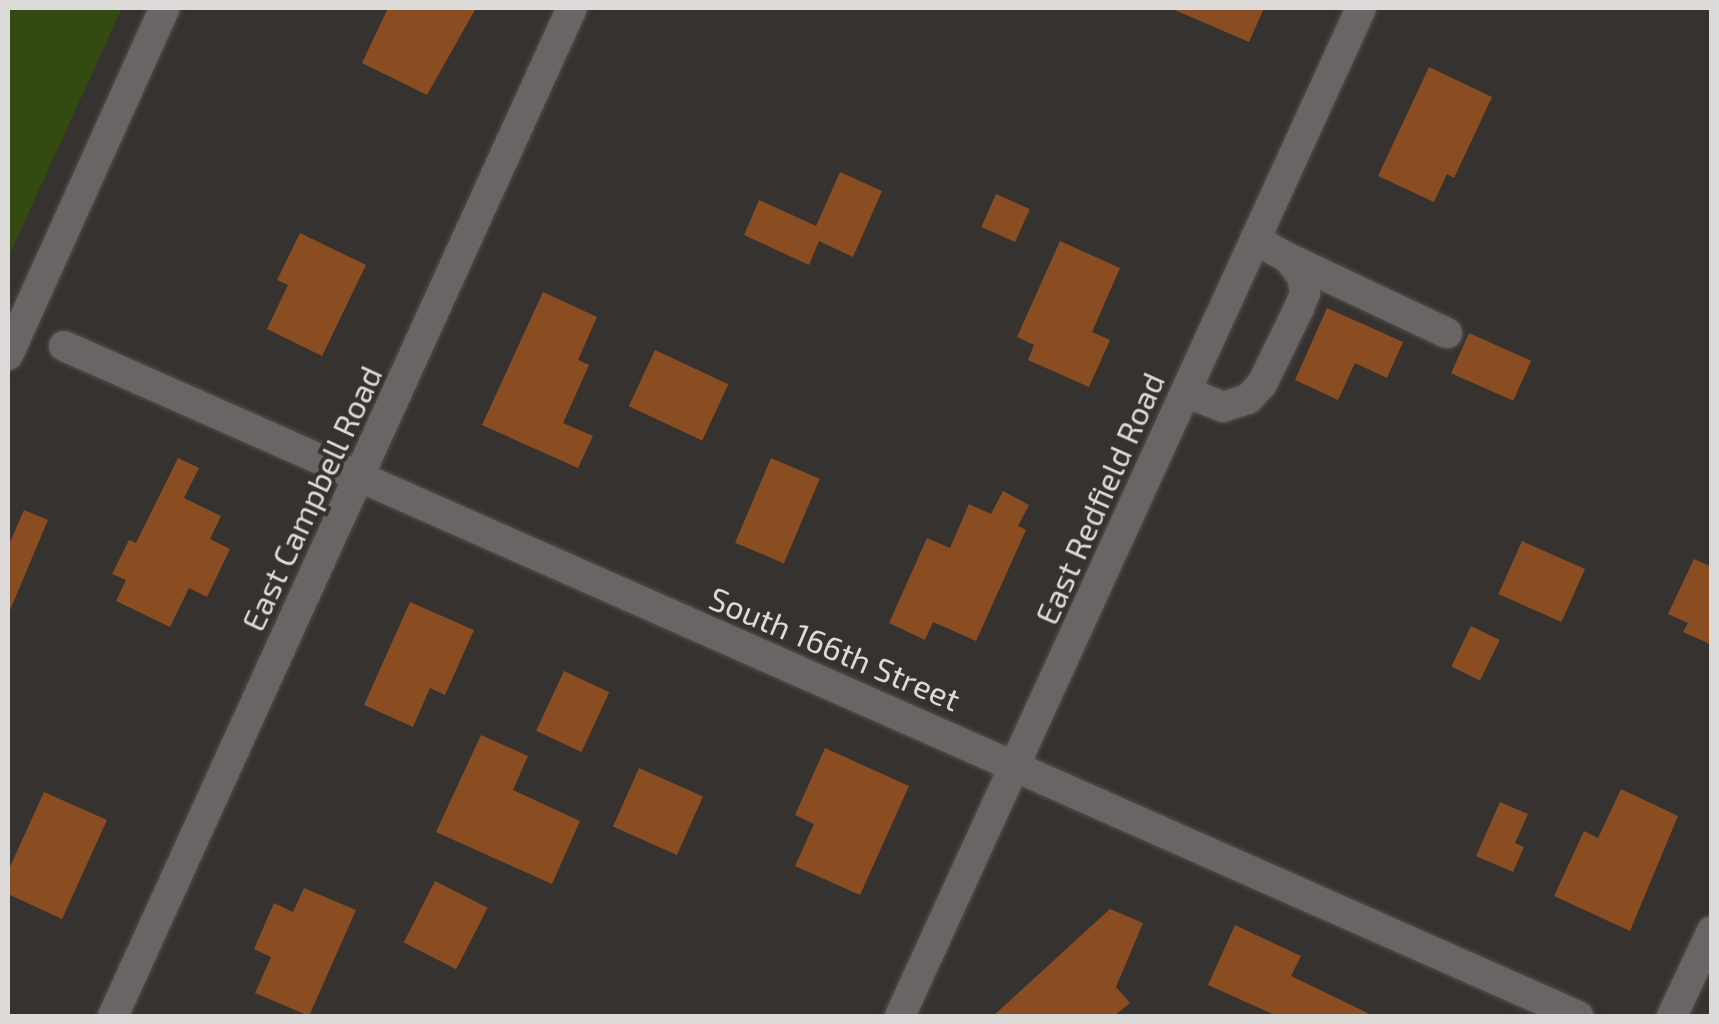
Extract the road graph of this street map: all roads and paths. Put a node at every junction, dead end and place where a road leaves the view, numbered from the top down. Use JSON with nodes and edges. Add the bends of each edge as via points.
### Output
{"nodes":[{"id":1,"x":165,"y":8,"type":"edge"},
{"id":2,"x":572,"y":8,"type":"edge"},
{"id":3,"x":1361,"y":8,"type":"edge"},
{"id":4,"x":1255,"y":240,"type":"junction"},
{"id":5,"x":1288,"y":258,"type":"junction"},
{"id":6,"x":1447,"y":333,"type":"dead end"},
{"id":7,"x":64,"y":346,"type":"dead end"},
{"id":8,"x":8,"y":354,"type":"edge"},
{"id":9,"x":1186,"y":392,"type":"junction"},
{"id":10,"x":359,"y":480,"type":"junction"},
{"id":11,"x":1016,"y":765,"type":"junction"},
{"id":12,"x":1712,"y":931,"type":"edge"},
{"id":13,"x":112,"y":1016,"type":"edge"},
{"id":14,"x":900,"y":1016,"type":"edge"},
{"id":15,"x":1578,"y":1016,"type":"edge"},
{"id":16,"x":1672,"y":1016,"type":"edge"}],
"edges":[{"from":1,"to":8,"type":"street"},
{"from":2,"to":10,"type":"street","name":"East Campbell Road"},
{"from":3,"to":4,"type":"street","name":"East Redfield Road"},
{"from":4,"to":5,"type":"street"},
{"from":4,"to":9,"type":"street","name":"East Redfield Road"},
{"from":5,"to":6,"type":"street"},
{"from":5,"to":9,"type":"street","via":[[1305,293],[1262,384],[1223,407]]},
{"from":7,"to":10,"type":"street","name":"South 166th Street"},
{"from":9,"to":11,"type":"street","name":"East Redfield Road"},
{"from":10,"to":11,"type":"street","name":"South 166th Street"},
{"from":10,"to":13,"type":"street","name":"East Campbell Road"},
{"from":11,"to":14,"type":"street","name":"East Redfield Road"},
{"from":11,"to":15,"type":"street","name":"South 166th Street"},
{"from":12,"to":16,"type":"street"}]}
